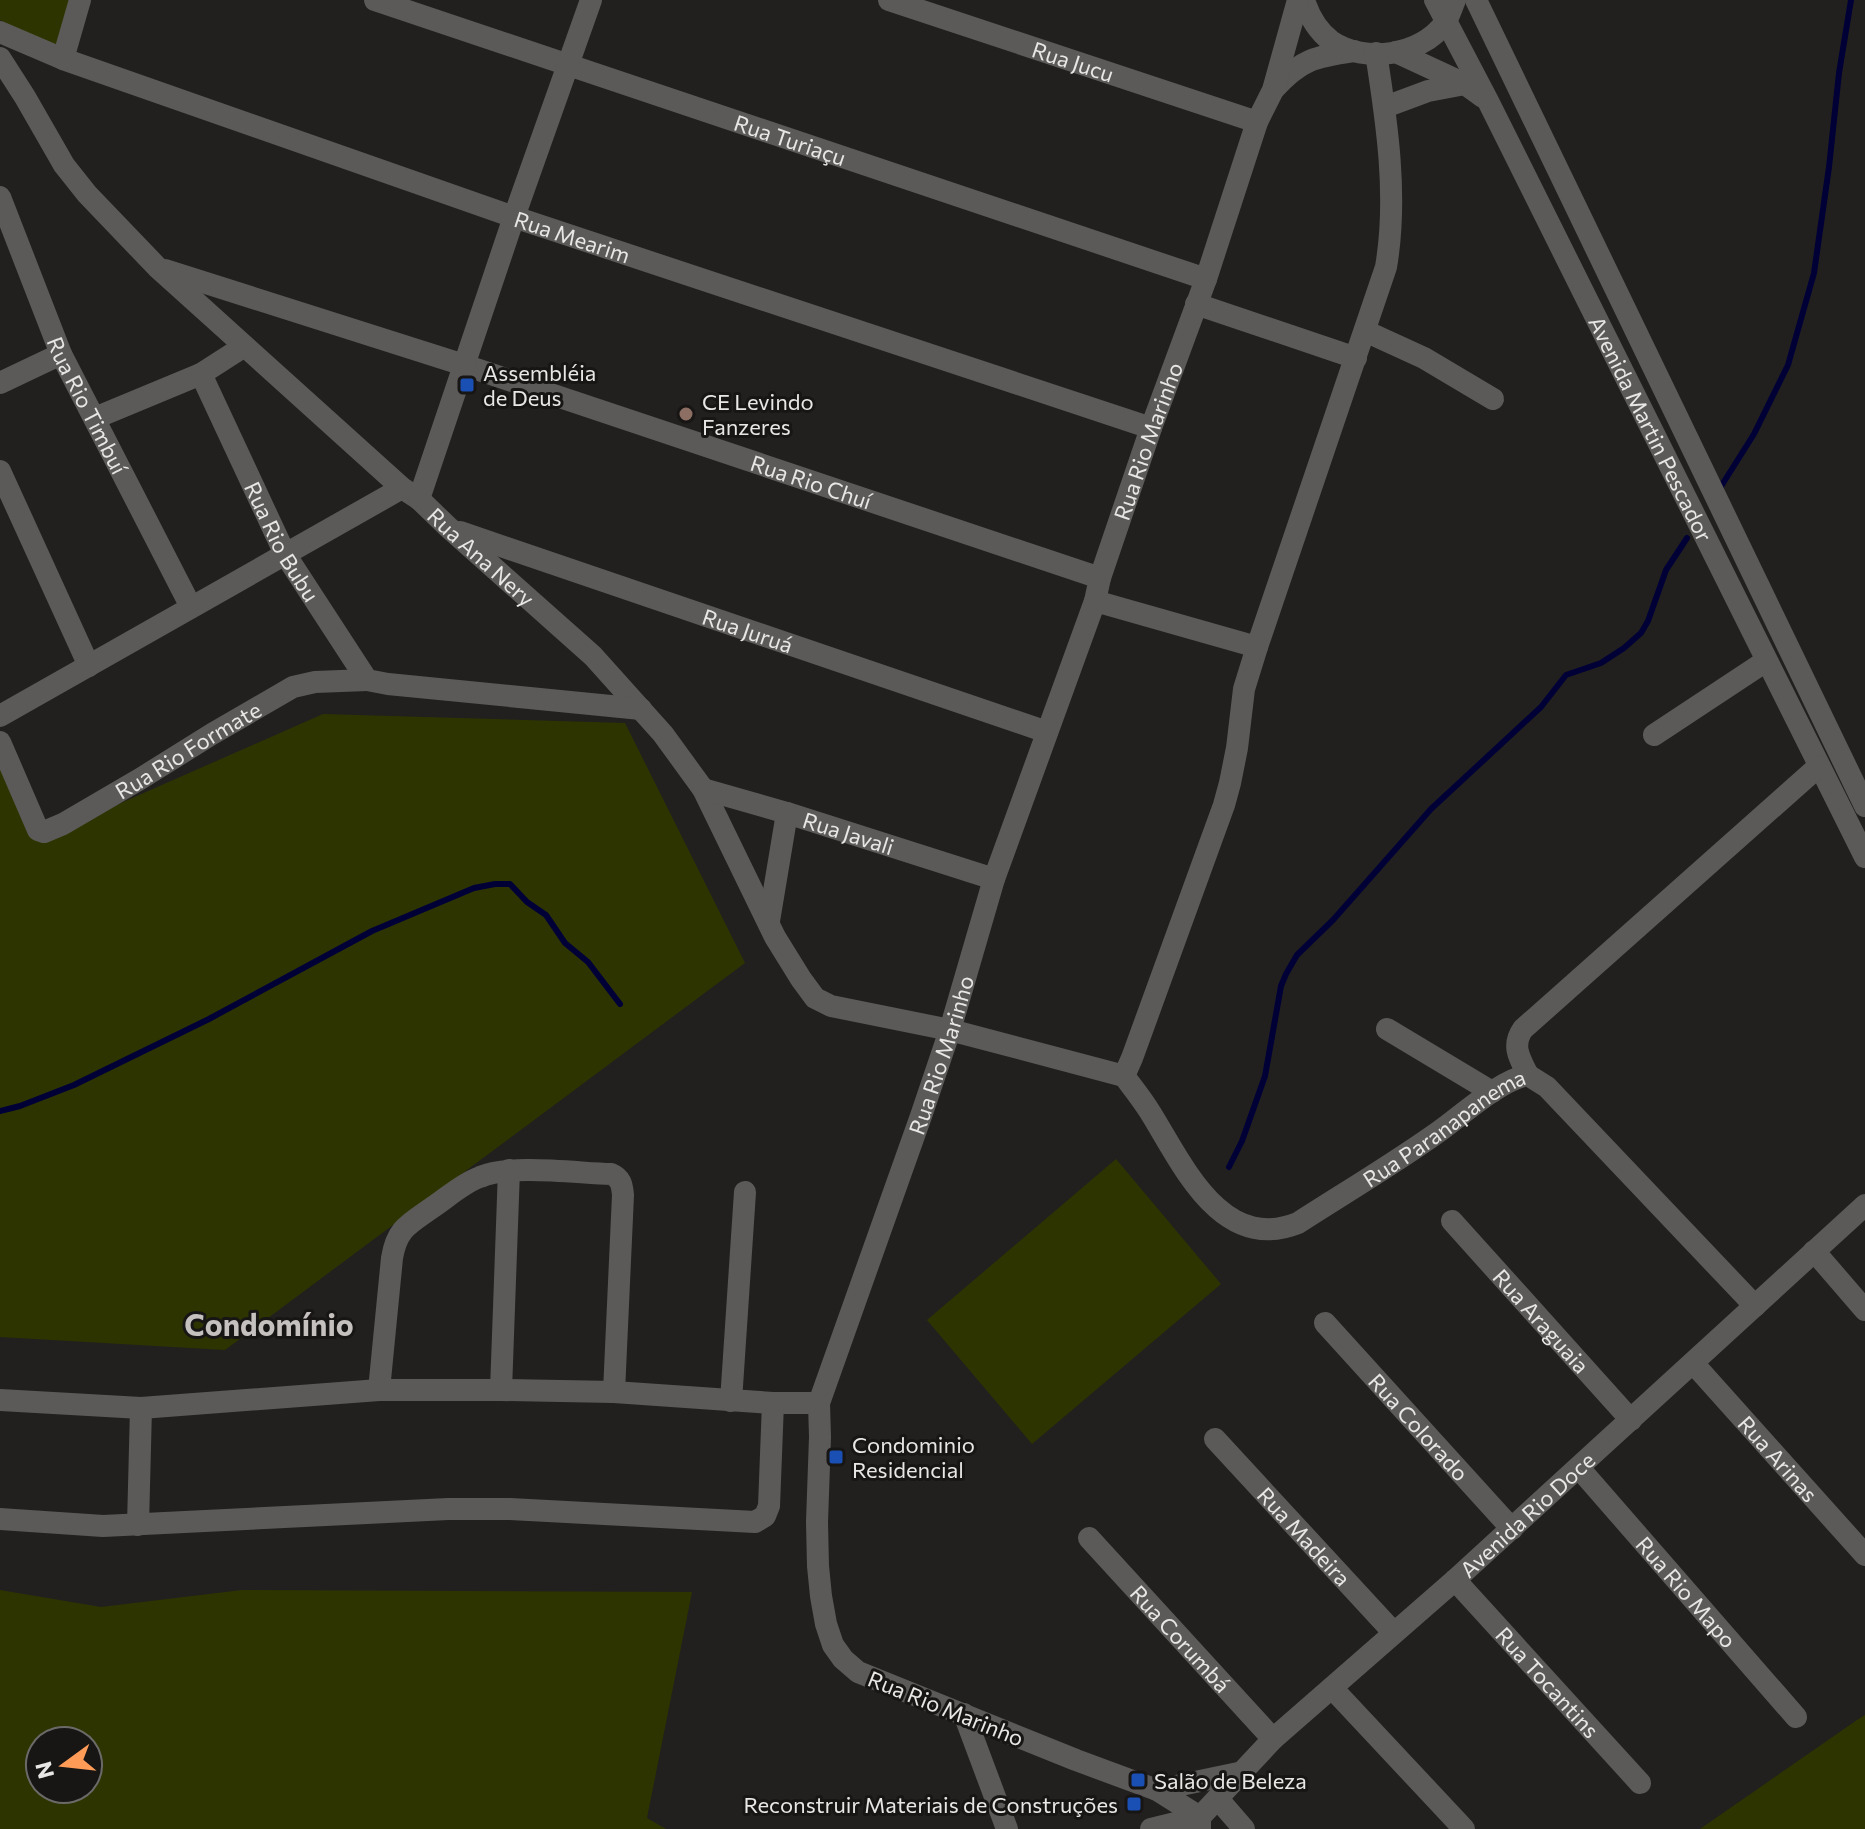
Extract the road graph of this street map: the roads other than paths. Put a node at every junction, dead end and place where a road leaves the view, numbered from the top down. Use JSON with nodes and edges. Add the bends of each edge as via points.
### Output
{"nodes":[{"id":1,"x":80,"y":0,"type":"edge"},
{"id":2,"x":375,"y":0,"type":"edge"},
{"id":3,"x":591,"y":0,"type":"edge"},
{"id":4,"x":889,"y":0,"type":"edge"},
{"id":5,"x":1301,"y":0,"type":"edge"},
{"id":6,"x":1435,"y":0,"type":"edge"},
{"id":7,"x":1455,"y":0,"type":"edge"},
{"id":8,"x":1476,"y":0,"type":"edge"},
{"id":9,"x":1495,"y":0,"type":"edge"},
{"id":10,"x":1445,"y":22,"type":"junction"},
{"id":11,"x":1486,"y":22,"type":"junction"},
{"id":12,"x":0,"y":32,"type":"edge"},
{"id":13,"x":1375,"y":52,"type":"junction"},
{"id":14,"x":0,"y":58,"type":"edge"},
{"id":15,"x":63,"y":59,"type":"junction"},
{"id":16,"x":569,"y":64,"type":"junction"},
{"id":17,"x":1465,"y":84,"type":"junction"},
{"id":18,"x":1273,"y":90,"type":"junction"},
{"id":19,"x":1488,"y":101,"type":"junction"},
{"id":20,"x":1385,"y":107,"type":"junction"},
{"id":21,"x":1257,"y":122,"type":"junction"},
{"id":22,"x":0,"y":197,"type":"edge"},
{"id":23,"x":514,"y":217,"type":"junction"},
{"id":24,"x":157,"y":267,"type":"junction"},
{"id":25,"x":1206,"y":279,"type":"junction"},
{"id":26,"x":1196,"y":304,"type":"junction"},
{"id":27,"x":1365,"y":331,"type":"junction"},
{"id":28,"x":243,"y":347,"type":"junction"},
{"id":29,"x":61,"y":354,"type":"junction"},
{"id":30,"x":1356,"y":358,"type":"junction"},
{"id":31,"x":464,"y":365,"type":"junction"},
{"id":32,"x":201,"y":374,"type":"junction"},
{"id":33,"x":0,"y":383,"type":"edge"},
{"id":34,"x":1493,"y":399,"type":"dead end"},
{"id":35,"x":95,"y":418,"type":"junction"},
{"id":36,"x":1151,"y":428,"type":"junction"},
{"id":37,"x":0,"y":471,"type":"edge"},
{"id":38,"x":410,"y":493,"type":"junction"},
{"id":39,"x":448,"y":527,"type":"junction"},
{"id":40,"x":285,"y":554,"type":"junction"},
{"id":41,"x":1100,"y":578,"type":"junction"},
{"id":42,"x":1095,"y":601,"type":"junction"},
{"id":43,"x":191,"y":607,"type":"junction"},
{"id":44,"x":1257,"y":647,"type":"junction"},
{"id":45,"x":1766,"y":661,"type":"junction"},
{"id":46,"x":89,"y":666,"type":"junction"},
{"id":47,"x":378,"y":682,"type":"junction"},
{"id":48,"x":641,"y":709,"type":"junction"},
{"id":49,"x":0,"y":716,"type":"edge"},
{"id":50,"x":1047,"y":732,"type":"junction"},
{"id":51,"x":1654,"y":735,"type":"dead end"},
{"id":52,"x":0,"y":742,"type":"edge"},
{"id":53,"x":1819,"y":766,"type":"junction"},
{"id":54,"x":703,"y":789,"type":"junction"},
{"id":55,"x":1865,"y":806,"type":"edge"},
{"id":56,"x":787,"y":813,"type":"junction"},
{"id":57,"x":1865,"y":857,"type":"edge"},
{"id":58,"x":994,"y":879,"type":"junction"},
{"id":59,"x":769,"y":921,"type":"junction"},
{"id":60,"x":1387,"y":1029,"type":"dead end"},
{"id":61,"x":950,"y":1030,"type":"junction"},
{"id":62,"x":1528,"y":1075,"type":"junction"},
{"id":63,"x":1124,"y":1076,"type":"junction"},
{"id":64,"x":1492,"y":1092,"type":"junction"},
{"id":65,"x":509,"y":1170,"type":"junction"},
{"id":66,"x":745,"y":1192,"type":"dead end"},
{"id":67,"x":1865,"y":1205,"type":"edge"},
{"id":68,"x":1452,"y":1221,"type":"dead end"},
{"id":69,"x":1814,"y":1251,"type":"junction"},
{"id":70,"x":1755,"y":1306,"type":"junction"},
{"id":71,"x":1865,"y":1310,"type":"edge"},
{"id":72,"x":1325,"y":1323,"type":"dead end"},
{"id":73,"x":1693,"y":1363,"type":"junction"},
{"id":74,"x":379,"y":1390,"type":"junction"},
{"id":75,"x":501,"y":1390,"type":"junction"},
{"id":76,"x":614,"y":1392,"type":"junction"},
{"id":77,"x":0,"y":1400,"type":"edge"},
{"id":78,"x":731,"y":1401,"type":"junction"},
{"id":79,"x":773,"y":1403,"type":"junction"},
{"id":80,"x":819,"y":1403,"type":"junction"},
{"id":81,"x":141,"y":1408,"type":"junction"},
{"id":82,"x":1631,"y":1420,"type":"junction"},
{"id":83,"x":1215,"y":1439,"type":"dead end"},
{"id":84,"x":1579,"y":1468,"type":"junction"},
{"id":85,"x":0,"y":1519,"type":"edge"},
{"id":86,"x":138,"y":1525,"type":"junction"},
{"id":87,"x":1512,"y":1529,"type":"junction"},
{"id":88,"x":1089,"y":1538,"type":"dead end"},
{"id":89,"x":1865,"y":1555,"type":"edge"},
{"id":90,"x":1455,"y":1580,"type":"junction"},
{"id":91,"x":1394,"y":1633,"type":"junction"},
{"id":92,"x":1332,"y":1688,"type":"junction"},
{"id":93,"x":964,"y":1714,"type":"junction"},
{"id":94,"x":1796,"y":1717,"type":"dead end"},
{"id":95,"x":1273,"y":1739,"type":"junction"},
{"id":96,"x":1243,"y":1772,"type":"junction"},
{"id":97,"x":1640,"y":1783,"type":"dead end"},
{"id":98,"x":1157,"y":1790,"type":"junction"},
{"id":99,"x":1218,"y":1799,"type":"junction"},
{"id":100,"x":1200,"y":1823,"type":"edge"},
{"id":101,"x":1007,"y":1829,"type":"edge"},
{"id":102,"x":1151,"y":1829,"type":"edge"},
{"id":103,"x":1244,"y":1829,"type":"edge"},
{"id":104,"x":1464,"y":1829,"type":"edge"}],
"edges":[{"from":1,"to":15,"type":"street"},
{"from":2,"to":16,"type":"street","name":"Rua Turiaçu"},
{"from":3,"to":16,"type":"street"},
{"from":4,"to":21,"type":"street","name":"Rua Jucu"},
{"from":5,"to":13,"type":"street","via":[[1329,39]]},
{"from":5,"to":18,"type":"street","name":"Rua Rio Marinho"},
{"from":6,"to":10,"type":"street","name":"Avenida Martin Pescador"},
{"from":7,"to":10,"type":"street"},
{"from":8,"to":11,"type":"street","name":"Avenida Martin Pescador"},
{"from":9,"to":11,"type":"street"},
{"from":10,"to":13,"type":"street","name":"Rua Rio Marinho","via":[[1414,47]]},
{"from":10,"to":19,"type":"street","name":"Avenida Martin Pescador"},
{"from":11,"to":55,"type":"street","name":"Avenida Martin Pescador"},
{"from":12,"to":15,"type":"street","name":"Rua Mearim"},
{"from":13,"to":17,"type":"street"},
{"from":13,"to":18,"type":"street","name":"Rua Rio Marinho","via":[[1318,57]]},
{"from":13,"to":20,"type":"street"},
{"from":14,"to":24,"type":"street","name":"Rua Ana Nery","via":[[74,180]]},
{"from":15,"to":23,"type":"street","name":"Rua Mearim"},
{"from":16,"to":23,"type":"street"},
{"from":16,"to":25,"type":"street","name":"Rua Turiaçu"},
{"from":17,"to":19,"type":"street"},
{"from":17,"to":20,"type":"street"},
{"from":18,"to":21,"type":"street","name":"Rua Rio Marinho"},
{"from":19,"to":45,"type":"street","name":"Avenida Martin Pescador"},
{"from":20,"to":27,"type":"street","via":[[1391,222],[1386,267]]},
{"from":21,"to":25,"type":"street","name":"Rua Rio Marinho"},
{"from":22,"to":29,"type":"street","name":"Rua Rio Timbuí"},
{"from":23,"to":31,"type":"street"},
{"from":23,"to":36,"type":"street","name":"Rua Mearim"},
{"from":24,"to":28,"type":"street","name":"Rua Ana Nery"},
{"from":24,"to":31,"type":"street","name":"Rua Rio Chuí"},
{"from":25,"to":26,"type":"street","name":"Rua Rio Marinho"},
{"from":26,"to":30,"type":"street"},
{"from":26,"to":36,"type":"street","name":"Rua Rio Marinho"},
{"from":27,"to":30,"type":"street"},
{"from":27,"to":34,"type":"street"},
{"from":28,"to":32,"type":"street"},
{"from":28,"to":38,"type":"street","name":"Rua Ana Nery"},
{"from":29,"to":33,"type":"street"},
{"from":29,"to":35,"type":"street","name":"Rua Rio Timbuí"},
{"from":30,"to":44,"type":"street"},
{"from":31,"to":38,"type":"street"},
{"from":31,"to":41,"type":"street","name":"Rua Rio Chuí"},
{"from":32,"to":35,"type":"street"},
{"from":32,"to":40,"type":"street","name":"Rua Rio Bubu"},
{"from":35,"to":43,"type":"street","name":"Rua Rio Timbuí"},
{"from":36,"to":41,"type":"street","name":"Rua Rio Marinho"},
{"from":37,"to":46,"type":"street"},
{"from":38,"to":39,"type":"street","name":"Rua Ana Nery"},
{"from":38,"to":40,"type":"street"},
{"from":39,"to":48,"type":"street","name":"Rua Ana Nery","via":[[593,656]]},
{"from":39,"to":50,"type":"street","name":"Rua Juruá"},
{"from":40,"to":43,"type":"street"},
{"from":40,"to":47,"type":"street","name":"Rua Rio Bubu"},
{"from":41,"to":42,"type":"street","name":"Rua Rio Marinho"},
{"from":42,"to":44,"type":"street"},
{"from":42,"to":50,"type":"street","name":"Rua Rio Marinho"},
{"from":43,"to":46,"type":"street"},
{"from":44,"to":63,"type":"street","via":[[1244,689],[1227,794]]},
{"from":45,"to":51,"type":"street"},
{"from":45,"to":53,"type":"street","name":"Avenida Martin Pescador"},
{"from":46,"to":49,"type":"street"},
{"from":47,"to":48,"type":"street"},
{"from":47,"to":52,"type":"street","name":"Rua Rio Formate","via":[[293,687],[44,832],[38,830]]},
{"from":48,"to":54,"type":"street","name":"Rua Ana Nery"},
{"from":50,"to":58,"type":"street","name":"Rua Rio Marinho"},
{"from":53,"to":57,"type":"street","name":"Avenida Martin Pescador"},
{"from":53,"to":62,"type":"street","via":[[1523,1029],[1517,1055]]},
{"from":54,"to":56,"type":"street","name":"Rua Javali"},
{"from":54,"to":59,"type":"street","name":"Rua Ana Nery"},
{"from":56,"to":58,"type":"street","name":"Rua Javali"},
{"from":56,"to":59,"type":"street"},
{"from":58,"to":61,"type":"street","name":"Rua Rio Marinho"},
{"from":59,"to":61,"type":"street","name":"Rua Ana Nery","via":[[815,998],[831,1006]]},
{"from":60,"to":64,"type":"street"},
{"from":61,"to":63,"type":"street","name":"Rua Ana Nery"},
{"from":61,"to":80,"type":"street","name":"Rua Rio Marinho"},
{"from":62,"to":64,"type":"street","name":"Rua Paranapanema"},
{"from":62,"to":70,"type":"street","name":"Rua Paranapanema","via":[[1547,1087]]},
{"from":63,"to":64,"type":"street","name":"Rua Paranapanema","via":[[1187,1175],[1217,1210],[1237,1222],[1272,1230],[1298,1223]]},
{"from":65,"to":74,"type":"street","via":[[472,1180],[398,1234]]},
{"from":65,"to":75,"type":"street"},
{"from":65,"to":76,"type":"street","via":[[611,1174],[621,1182]]},
{"from":66,"to":78,"type":"street"},
{"from":67,"to":69,"type":"street","name":"Avenida Rio Doce"},
{"from":68,"to":82,"type":"street","name":"Rua Araguaia"},
{"from":69,"to":70,"type":"street","name":"Avenida Rio Doce"},
{"from":69,"to":71,"type":"street"},
{"from":70,"to":73,"type":"street","name":"Avenida Rio Doce"},
{"from":72,"to":87,"type":"street","name":"Rua Colorado"},
{"from":73,"to":82,"type":"street","name":"Avenida Rio Doce"},
{"from":73,"to":89,"type":"street","name":"Rua Arinas"},
{"from":74,"to":75,"type":"street"},
{"from":74,"to":81,"type":"street"},
{"from":75,"to":76,"type":"street"},
{"from":76,"to":78,"type":"street"},
{"from":77,"to":81,"type":"street"},
{"from":78,"to":79,"type":"street"},
{"from":79,"to":80,"type":"street"},
{"from":79,"to":86,"type":"street","via":[[769,1506],[755,1522],[448,1509]]},
{"from":80,"to":93,"type":"street","name":"Rua Rio Marinho","via":[[818,1566],[833,1645],[858,1672]]},
{"from":81,"to":86,"type":"street"},
{"from":82,"to":84,"type":"street","name":"Avenida Rio Doce"},
{"from":83,"to":91,"type":"street","name":"Rua Madeira"},
{"from":84,"to":87,"type":"street","name":"Avenida Rio Doce"},
{"from":84,"to":94,"type":"street","name":"Rua Rio Mapo"},
{"from":85,"to":86,"type":"street"},
{"from":87,"to":90,"type":"street","name":"Avenida Rio Doce"},
{"from":88,"to":95,"type":"street","name":"Rua Corumbá"},
{"from":90,"to":91,"type":"street","name":"Avenida Rio Doce"},
{"from":90,"to":97,"type":"street","name":"Rua Tocantins"},
{"from":91,"to":92,"type":"street","name":"Avenida Rio Doce"},
{"from":92,"to":95,"type":"street","name":"Avenida Rio Doce"},
{"from":92,"to":104,"type":"street"},
{"from":93,"to":98,"type":"street","name":"Rua Rio Marinho"},
{"from":93,"to":101,"type":"street"},
{"from":95,"to":96,"type":"street","name":"Avenida Rio Doce"},
{"from":96,"to":98,"type":"street"},
{"from":96,"to":99,"type":"street","name":"Avenida Rio Doce"},
{"from":98,"to":100,"type":"street","name":"Rua Rio Marinho"},
{"from":99,"to":100,"type":"street","name":"Avenida Rio Doce"},
{"from":99,"to":103,"type":"street"},
{"from":100,"to":102,"type":"street"}]}
